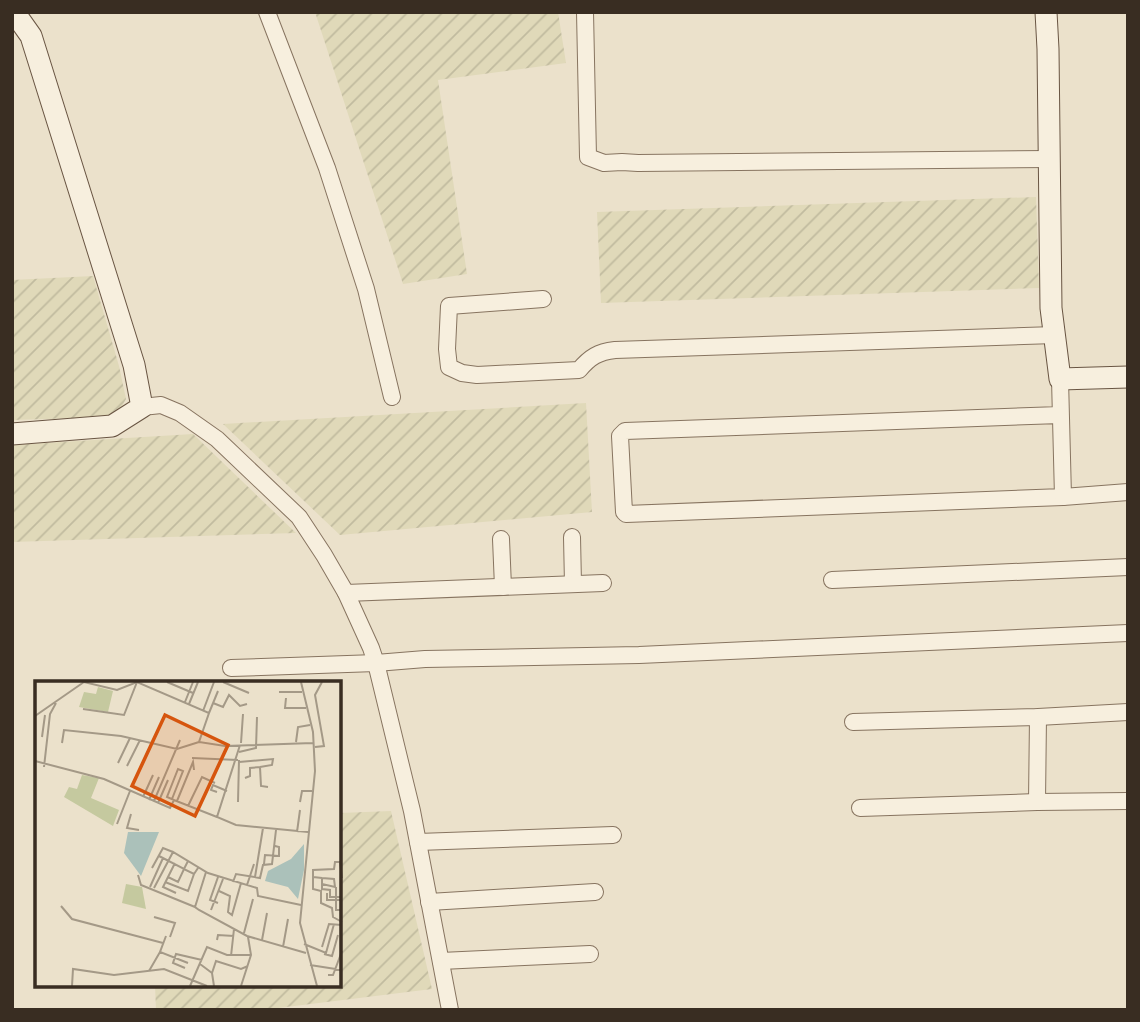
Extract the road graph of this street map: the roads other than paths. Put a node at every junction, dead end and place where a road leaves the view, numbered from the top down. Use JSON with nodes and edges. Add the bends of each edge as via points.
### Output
{"nodes":[{"id":1,"x":14,"y":12,"type":"edge"},
{"id":2,"x":267,"y":12,"type":"edge"},
{"id":3,"x":585,"y":12,"type":"edge"},
{"id":4,"x":1046,"y":12,"type":"edge"},
{"id":5,"x":1049,"y":159,"type":"junction"},
{"id":6,"x":543,"y":299,"type":"dead end"},
{"id":7,"x":1055,"y":335,"type":"junction"},
{"id":8,"x":1128,"y":377,"type":"edge"},
{"id":9,"x":1060,"y":379,"type":"junction"},
{"id":10,"x":392,"y":397,"type":"dead end"},
{"id":11,"x":142,"y":407,"type":"junction"},
{"id":12,"x":1060,"y":415,"type":"junction"},
{"id":13,"x":12,"y":434,"type":"edge"},
{"id":14,"x":1128,"y":492,"type":"edge"},
{"id":15,"x":1063,"y":497,"type":"junction"},
{"id":16,"x":572,"y":537,"type":"dead end"},
{"id":17,"x":501,"y":540,"type":"dead end"},
{"id":18,"x":1128,"y":567,"type":"edge"},
{"id":19,"x":832,"y":580,"type":"dead end"},
{"id":20,"x":603,"y":583,"type":"dead end"},
{"id":21,"x":573,"y":584,"type":"junction"},
{"id":22,"x":503,"y":587,"type":"junction"},
{"id":23,"x":346,"y":593,"type":"junction"},
{"id":24,"x":1128,"y":633,"type":"edge"},
{"id":25,"x":376,"y":663,"type":"junction"},
{"id":26,"x":231,"y":668,"type":"dead end"},
{"id":27,"x":1128,"y":712,"type":"edge"},
{"id":28,"x":1038,"y":717,"type":"junction"},
{"id":29,"x":853,"y":722,"type":"dead end"},
{"id":30,"x":1037,"y":802,"type":"junction"},
{"id":31,"x":1128,"y":802,"type":"edge"},
{"id":32,"x":860,"y":808,"type":"dead end"},
{"id":33,"x":614,"y":835,"type":"dead end"},
{"id":34,"x":418,"y":842,"type":"junction"},
{"id":35,"x":595,"y":892,"type":"dead end"},
{"id":36,"x":429,"y":902,"type":"junction"},
{"id":37,"x":590,"y":954,"type":"dead end"},
{"id":38,"x":441,"y":961,"type":"junction"},
{"id":39,"x":450,"y":1010,"type":"edge"}],
"edges":[{"from":1,"to":11,"type":"main road","via":[[31,36],[134,365]]},
{"from":2,"to":10,"type":"street","via":[[335,192],[366,289]]},
{"from":3,"to":5,"type":"street","via":[[588,157],[604,163]]},
{"from":4,"to":5,"type":"main road"},
{"from":5,"to":7,"type":"main road"},
{"from":6,"to":7,"type":"street","via":[[449,306],[449,367],[477,375],[566,371],[579,370],[600,352]]},
{"from":7,"to":9,"type":"main road"},
{"from":8,"to":9,"type":"main road"},
{"from":9,"to":12,"type":"street"},
{"from":11,"to":13,"type":"main road","via":[[112,426]]},
{"from":11,"to":23,"type":"street","via":[[161,405],[180,413],[217,439],[299,517]]},
{"from":12,"to":15,"type":"street"},
{"from":12,"to":15,"type":"street","via":[[625,431],[620,436],[626,514]]},
{"from":14,"to":15,"type":"street"},
{"from":16,"to":21,"type":"street"},
{"from":17,"to":22,"type":"street"},
{"from":18,"to":19,"type":"street"},
{"from":20,"to":21,"type":"street"},
{"from":21,"to":22,"type":"street"},
{"from":22,"to":23,"type":"street"},
{"from":23,"to":25,"type":"street"},
{"from":24,"to":25,"type":"street"},
{"from":25,"to":26,"type":"street"},
{"from":25,"to":34,"type":"street"},
{"from":27,"to":28,"type":"street"},
{"from":28,"to":29,"type":"street"},
{"from":28,"to":30,"type":"street"},
{"from":30,"to":31,"type":"street"},
{"from":30,"to":32,"type":"street"},
{"from":33,"to":34,"type":"street"},
{"from":34,"to":36,"type":"street"},
{"from":35,"to":36,"type":"street"},
{"from":36,"to":38,"type":"street"},
{"from":37,"to":38,"type":"street"},
{"from":38,"to":39,"type":"street"}]}
